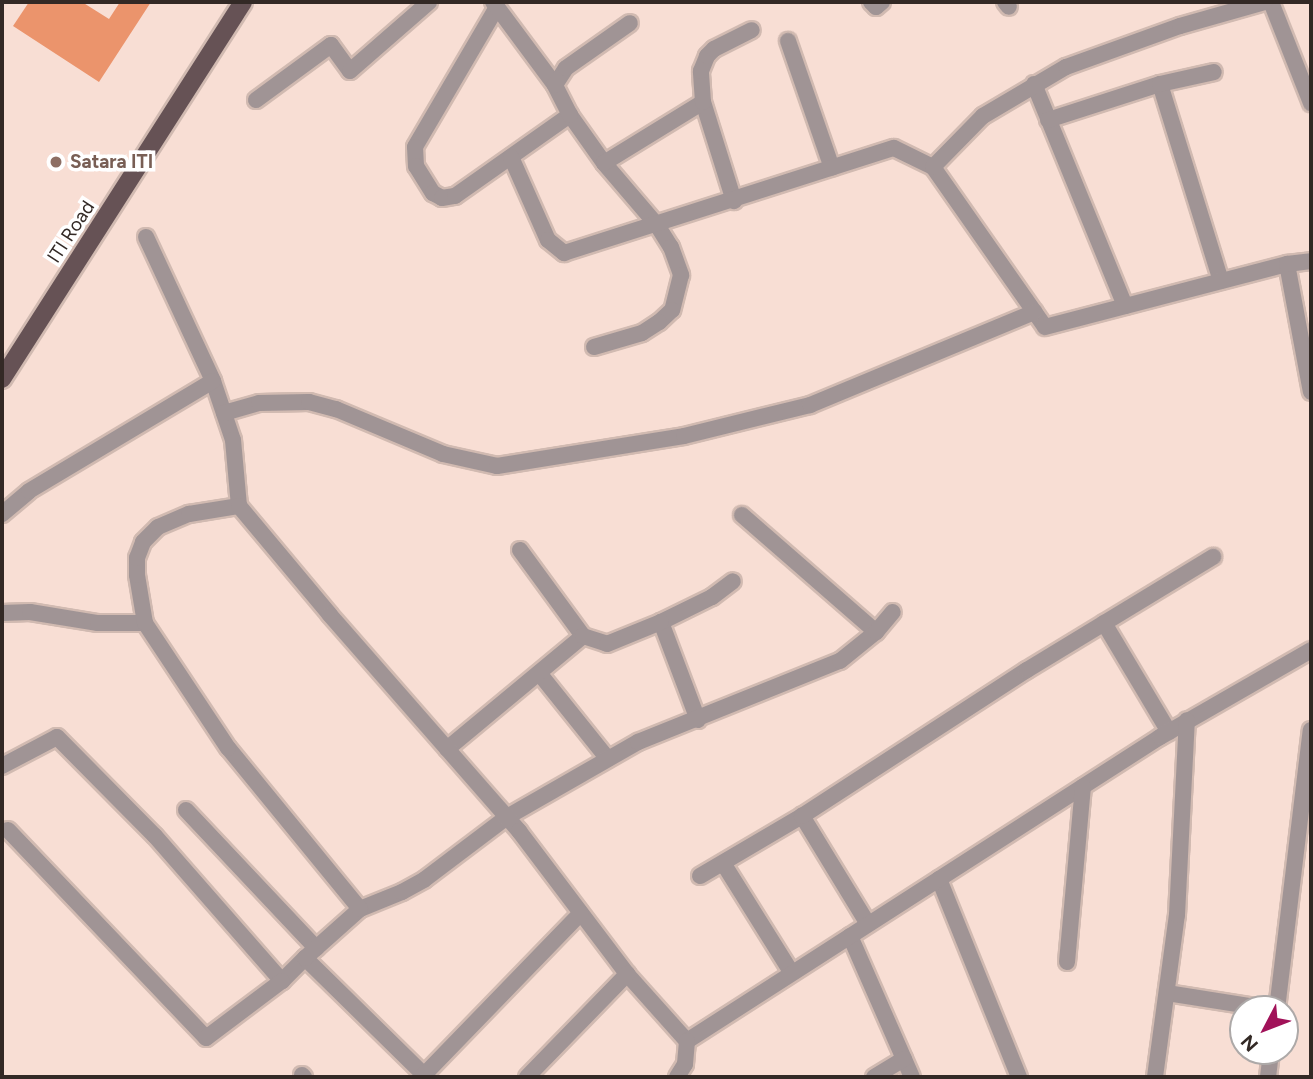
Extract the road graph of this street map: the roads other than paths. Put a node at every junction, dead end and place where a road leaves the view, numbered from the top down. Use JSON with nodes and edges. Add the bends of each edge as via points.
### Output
{"nodes":[{"id":1,"x":243,"y":2,"type":"edge"},
{"id":2,"x":429,"y":2,"type":"edge"},
{"id":3,"x":871,"y":2,"type":"edge"},
{"id":4,"x":882,"y":2,"type":"edge"},
{"id":5,"x":1265,"y":2,"type":"edge"},
{"id":6,"x":1270,"y":2,"type":"edge"},
{"id":7,"x":495,"y":5,"type":"edge"},
{"id":8,"x":630,"y":23,"type":"dead end"},
{"id":9,"x":752,"y":30,"type":"dead end"},
{"id":10,"x":788,"y":41,"type":"dead end"},
{"id":11,"x":1214,"y":72,"type":"dead end"},
{"id":12,"x":1034,"y":84,"type":"junction"},
{"id":13,"x":1160,"y":84,"type":"junction"},
{"id":14,"x":555,"y":85,"type":"junction"},
{"id":15,"x":256,"y":100,"type":"dead end"},
{"id":16,"x":703,"y":102,"type":"junction"},
{"id":17,"x":1311,"y":103,"type":"edge"},
{"id":18,"x":570,"y":115,"type":"junction"},
{"id":19,"x":1048,"y":120,"type":"junction"},
{"id":20,"x":511,"y":157,"type":"junction"},
{"id":21,"x":604,"y":163,"type":"junction"},
{"id":22,"x":933,"y":167,"type":"junction"},
{"id":23,"x":832,"y":168,"type":"junction"},
{"id":24,"x":734,"y":201,"type":"junction"},
{"id":25,"x":657,"y":225,"type":"junction"},
{"id":26,"x":146,"y":237,"type":"dead end"},
{"id":27,"x":1311,"y":261,"type":"edge"},
{"id":28,"x":1287,"y":264,"type":"junction"},
{"id":29,"x":1222,"y":281,"type":"junction"},
{"id":30,"x":1125,"y":306,"type":"junction"},
{"id":31,"x":1035,"y":312,"type":"junction"},
{"id":32,"x":594,"y":347,"type":"dead end"},
{"id":33,"x":2,"y":379,"type":"edge"},
{"id":34,"x":213,"y":381,"type":"junction"},
{"id":35,"x":1311,"y":391,"type":"edge"},
{"id":36,"x":224,"y":413,"type":"junction"},
{"id":37,"x":239,"y":506,"type":"junction"},
{"id":38,"x":2,"y":514,"type":"edge"},
{"id":39,"x":742,"y":515,"type":"dead end"},
{"id":40,"x":520,"y":550,"type":"dead end"},
{"id":41,"x":1213,"y":557,"type":"dead end"},
{"id":42,"x":733,"y":581,"type":"dead end"},
{"id":43,"x":893,"y":612,"type":"dead end"},
{"id":44,"x":2,"y":613,"type":"edge"},
{"id":45,"x":661,"y":622,"type":"junction"},
{"id":46,"x":145,"y":623,"type":"junction"},
{"id":47,"x":1104,"y":623,"type":"junction"},
{"id":48,"x":876,"y":632,"type":"junction"},
{"id":49,"x":583,"y":636,"type":"junction"},
{"id":50,"x":1311,"y":650,"type":"edge"},
{"id":51,"x":539,"y":673,"type":"junction"},
{"id":52,"x":698,"y":720,"type":"junction"},
{"id":53,"x":1188,"y":720,"type":"junction"},
{"id":54,"x":1311,"y":730,"type":"edge"},
{"id":55,"x":1169,"y":732,"type":"junction"},
{"id":56,"x":447,"y":749,"type":"junction"},
{"id":57,"x":608,"y":759,"type":"junction"},
{"id":58,"x":2,"y":765,"type":"edge"},
{"id":59,"x":1083,"y":787,"type":"junction"},
{"id":60,"x":186,"y":810,"type":"dead end"},
{"id":61,"x":802,"y":816,"type":"junction"},
{"id":62,"x":507,"y":817,"type":"junction"},
{"id":63,"x":8,"y":830,"type":"dead end"},
{"id":64,"x":723,"y":863,"type":"junction"},
{"id":65,"x":700,"y":876,"type":"dead end"},
{"id":66,"x":939,"y":879,"type":"junction"},
{"id":67,"x":360,"y":909,"type":"junction"},
{"id":68,"x":581,"y":913,"type":"junction"},
{"id":69,"x":868,"y":924,"type":"junction"},
{"id":70,"x":850,"y":936,"type":"junction"},
{"id":71,"x":311,"y":953,"type":"junction"},
{"id":72,"x":1068,"y":962,"type":"dead end"},
{"id":73,"x":791,"y":972,"type":"junction"},
{"id":74,"x":627,"y":974,"type":"junction"},
{"id":75,"x":282,"y":981,"type":"junction"},
{"id":76,"x":1167,"y":993,"type":"junction"},
{"id":77,"x":1279,"y":995,"type":"edge"},
{"id":78,"x":1229,"y":1003,"type":"edge"},
{"id":79,"x":687,"y":1041,"type":"junction"},
{"id":80,"x":904,"y":1059,"type":"junction"},
{"id":81,"x":424,"y":1077,"type":"edge"},
{"id":82,"x":527,"y":1077,"type":"edge"},
{"id":83,"x":677,"y":1077,"type":"edge"},
{"id":84,"x":874,"y":1077,"type":"edge"},
{"id":85,"x":912,"y":1077,"type":"edge"},
{"id":86,"x":1019,"y":1077,"type":"edge"},
{"id":87,"x":1156,"y":1077,"type":"edge"}],
"edges":[{"from":1,"to":33,"type":"main road","name":"ITI Road"},
{"from":2,"to":15,"type":"street","via":[[350,71],[331,45]]},
{"from":3,"to":4,"type":"street","via":[[876,8]]},
{"from":5,"to":12,"type":"street","via":[[1180,26],[1066,67]]},
{"from":6,"to":17,"type":"street"},
{"from":7,"to":14,"type":"street"},
{"from":7,"to":20,"type":"street","via":[[414,156],[433,193],[448,198]]},
{"from":8,"to":14,"type":"street","via":[[566,68]]},
{"from":9,"to":16,"type":"street","via":[[707,56],[701,71]]},
{"from":10,"to":23,"type":"street"},
{"from":11,"to":13,"type":"street"},
{"from":12,"to":19,"type":"street"},
{"from":12,"to":22,"type":"street","via":[[984,116]]},
{"from":13,"to":19,"type":"street"},
{"from":13,"to":29,"type":"street"},
{"from":14,"to":18,"type":"street"},
{"from":16,"to":21,"type":"street"},
{"from":16,"to":24,"type":"street"},
{"from":18,"to":20,"type":"street"},
{"from":18,"to":21,"type":"street"},
{"from":19,"to":30,"type":"street"},
{"from":20,"to":25,"type":"street","via":[[548,240],[558,251]]},
{"from":21,"to":25,"type":"street"},
{"from":22,"to":23,"type":"street","via":[[894,148]]},
{"from":22,"to":31,"type":"street"},
{"from":23,"to":24,"type":"street"},
{"from":24,"to":25,"type":"street"},
{"from":25,"to":32,"type":"street","via":[[680,266],[672,310],[642,333]]},
{"from":26,"to":34,"type":"street"},
{"from":27,"to":28,"type":"street"},
{"from":28,"to":29,"type":"street"},
{"from":28,"to":35,"type":"street"},
{"from":29,"to":30,"type":"street"},
{"from":30,"to":31,"type":"street","via":[[1045,327]]},
{"from":31,"to":36,"type":"street","via":[[810,405],[684,436],[497,466],[443,454],[309,402],[259,403]]},
{"from":34,"to":36,"type":"street"},
{"from":34,"to":38,"type":"street","via":[[29,491]]},
{"from":36,"to":37,"type":"street","via":[[239,475]]},
{"from":37,"to":46,"type":"street","via":[[189,514],[158,527],[143,542],[137,575]]},
{"from":37,"to":56,"type":"street"},
{"from":39,"to":48,"type":"street"},
{"from":40,"to":49,"type":"street"},
{"from":41,"to":47,"type":"street"},
{"from":42,"to":45,"type":"street","via":[[712,597]]},
{"from":43,"to":48,"type":"street"},
{"from":44,"to":46,"type":"street"},
{"from":45,"to":49,"type":"street","via":[[607,644]]},
{"from":45,"to":52,"type":"street"},
{"from":46,"to":67,"type":"street","via":[[228,748]]},
{"from":47,"to":55,"type":"street"},
{"from":47,"to":61,"type":"street"},
{"from":48,"to":52,"type":"street","via":[[856,651],[820,671]]},
{"from":49,"to":51,"type":"street"},
{"from":50,"to":53,"type":"street"},
{"from":51,"to":56,"type":"street"},
{"from":51,"to":57,"type":"street"},
{"from":52,"to":57,"type":"street","via":[[638,742]]},
{"from":53,"to":55,"type":"street"},
{"from":53,"to":76,"type":"street","via":[[1177,915]]},
{"from":54,"to":77,"type":"street"},
{"from":55,"to":59,"type":"street"},
{"from":56,"to":62,"type":"street"},
{"from":57,"to":62,"type":"street"},
{"from":58,"to":75,"type":"street","via":[[57,737],[155,835]]},
{"from":59,"to":66,"type":"street"},
{"from":59,"to":72,"type":"street"},
{"from":60,"to":71,"type":"street"},
{"from":61,"to":64,"type":"street"},
{"from":61,"to":69,"type":"street"},
{"from":62,"to":67,"type":"street","via":[[425,879]]},
{"from":62,"to":68,"type":"street"},
{"from":63,"to":75,"type":"street","via":[[206,1038]]},
{"from":64,"to":65,"type":"street"},
{"from":64,"to":73,"type":"street"},
{"from":66,"to":69,"type":"street"},
{"from":66,"to":86,"type":"street"},
{"from":67,"to":71,"type":"street"},
{"from":68,"to":74,"type":"street"},
{"from":68,"to":81,"type":"street"},
{"from":69,"to":70,"type":"street"},
{"from":70,"to":73,"type":"street"},
{"from":70,"to":80,"type":"street"},
{"from":71,"to":75,"type":"street"},
{"from":71,"to":81,"type":"street"},
{"from":73,"to":79,"type":"street"},
{"from":74,"to":79,"type":"street"},
{"from":74,"to":82,"type":"street"},
{"from":76,"to":78,"type":"street"},
{"from":76,"to":87,"type":"street"},
{"from":79,"to":83,"type":"street","via":[[685,1064]]},
{"from":80,"to":84,"type":"street"},
{"from":80,"to":85,"type":"street"}]}
